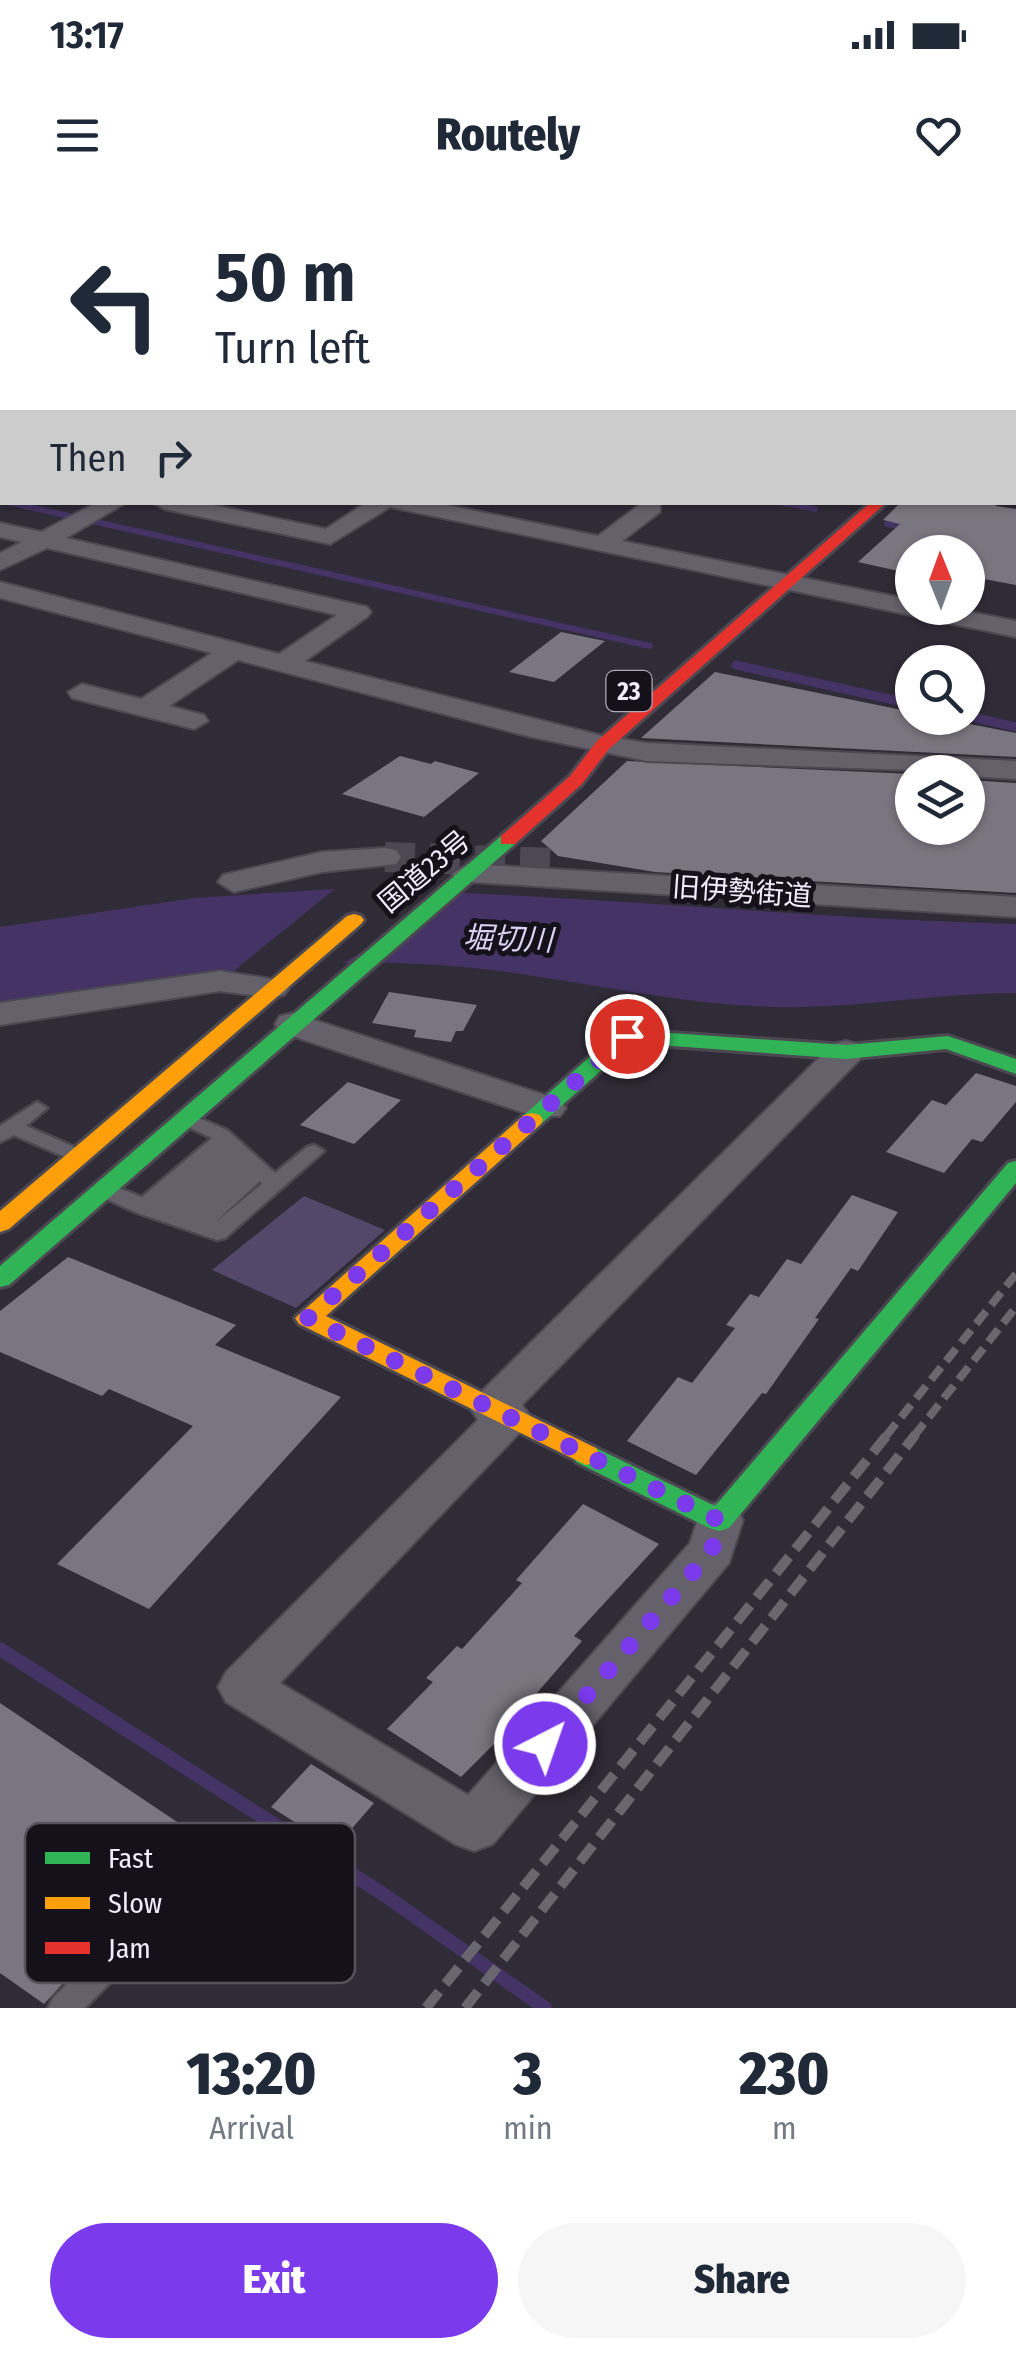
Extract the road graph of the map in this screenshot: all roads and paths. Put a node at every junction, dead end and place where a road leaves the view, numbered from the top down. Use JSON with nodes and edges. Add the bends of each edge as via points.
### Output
{"nodes":[{"id":1,"x":111,"y":505,"type":"edge"},
{"id":2,"x":178,"y":505,"type":"edge"},
{"id":3,"x":379,"y":505,"type":"edge"},
{"id":4,"x":410,"y":505,"type":"edge"},
{"id":5,"x":529,"y":505,"type":"edge"},
{"id":6,"x":848,"y":505,"type":"edge"},
{"id":7,"x":877,"y":505,"type":"edge"},
{"id":8,"x":652,"y":507,"type":"dead end"},
{"id":9,"x":500,"y":524,"type":"junction"},
{"id":10,"x":0,"y":530,"type":"edge"},
{"id":11,"x":44,"y":540,"type":"junction"},
{"id":12,"x":601,"y":546,"type":"junction"},
{"id":13,"x":0,"y":563,"type":"edge"},
{"id":14,"x":762,"y":579,"type":"junction"},
{"id":15,"x":789,"y":584,"type":"junction"},
{"id":16,"x":0,"y":590,"type":"edge"},
{"id":17,"x":1016,"y":629,"type":"edge"},
{"id":18,"x":235,"y":650,"type":"junction"},
{"id":19,"x":280,"y":666,"type":"junction"},
{"id":20,"x":82,"y":692,"type":"dead end"},
{"id":21,"x":145,"y":709,"type":"junction"},
{"id":22,"x":194,"y":722,"type":"dead end"},
{"id":23,"x":586,"y":734,"type":"junction"},
{"id":24,"x":1016,"y":770,"type":"edge"},
{"id":25,"x":385,"y":857,"type":"tunnel mouth"},
{"id":26,"x":557,"y":863,"type":"tunnel mouth"},
{"id":27,"x":464,"y":876,"type":"junction"},
{"id":28,"x":234,"y":882,"type":"dead end"},
{"id":29,"x":690,"y":887,"type":"junction"},
{"id":30,"x":378,"y":900,"type":"dead end"},
{"id":31,"x":1016,"y":907,"type":"edge"},
{"id":32,"x":285,"y":978,"type":"junction"},
{"id":33,"x":0,"y":1014,"type":"edge"},
{"id":34,"x":293,"y":1024,"type":"junction"},
{"id":35,"x":846,"y":1052,"type":"junction"},
{"id":36,"x":1016,"y":1066,"type":"edge"},
{"id":37,"x":37,"y":1108,"type":"dead end"},
{"id":38,"x":547,"y":1108,"type":"junction"},
{"id":39,"x":185,"y":1118,"type":"junction"},
{"id":40,"x":6,"y":1131,"type":"edge"},
{"id":41,"x":314,"y":1151,"type":"dead end"},
{"id":42,"x":80,"y":1156,"type":"junction"},
{"id":43,"x":248,"y":1160,"type":"junction"},
{"id":44,"x":1016,"y":1168,"type":"edge"},
{"id":45,"x":102,"y":1189,"type":"junction"},
{"id":46,"x":171,"y":1217,"type":"junction"},
{"id":47,"x":0,"y":1224,"type":"edge"},
{"id":48,"x":0,"y":1278,"type":"edge"},
{"id":49,"x":500,"y":1413,"type":"junction"},
{"id":50,"x":719,"y":1520,"type":"junction"},
{"id":51,"x":89,"y":1983,"type":"edge"},
{"id":52,"x":64,"y":2008,"type":"edge"}],
"edges":[{"from":1,"to":11,"type":"street"},
{"from":2,"to":3,"type":"street","via":[[330,537]]},
{"from":4,"to":9,"type":"street"},
{"from":5,"to":9,"type":"street"},
{"from":6,"to":14,"type":"main road","name":"国道23号","number":"23"},
{"from":7,"to":15,"type":"main road","name":"国道23号","number":"23"},
{"from":8,"to":12,"type":"street"},
{"from":9,"to":12,"type":"street"},
{"from":10,"to":11,"type":"street"},
{"from":11,"to":13,"type":"street"},
{"from":11,"to":19,"type":"street","via":[[358,612]]},
{"from":12,"to":14,"type":"street"},
{"from":14,"to":15,"type":"street"},
{"from":14,"to":23,"type":"main road","name":"国道23号","number":"23"},
{"from":15,"to":17,"type":"street"},
{"from":15,"to":23,"type":"main road","name":"国道23号","number":"23"},
{"from":16,"to":18,"type":"street"},
{"from":18,"to":19,"type":"street"},
{"from":18,"to":21,"type":"street"},
{"from":19,"to":23,"type":"street"},
{"from":20,"to":21,"type":"street"},
{"from":21,"to":22,"type":"street"},
{"from":23,"to":24,"type":"street","via":[[647,752]]},
{"from":23,"to":27,"type":"main road","name":"国道23号","number":"23","via":[[576,780]]},
{"from":25,"to":28,"type":"street","via":[[322,862]]},
{"from":26,"to":29,"type":"street"},
{"from":27,"to":29,"type":"street","name":"旧伊勢街道"},
{"from":27,"to":34,"type":"main road","name":"国道23号","number":"23"},
{"from":29,"to":31,"type":"street","name":"旧伊勢街道"},
{"from":30,"to":32,"type":"main road","name":"国道23号"},
{"from":32,"to":33,"type":"street"},
{"from":32,"to":42,"type":"main road","name":"国道23号"},
{"from":34,"to":38,"type":"street"},
{"from":34,"to":39,"type":"main road","name":"国道23号","number":"23"},
{"from":35,"to":36,"type":"main road","via":[[948,1042]]},
{"from":35,"to":38,"type":"main road","via":[[627,1036]]},
{"from":35,"to":49,"type":"street"},
{"from":37,"to":40,"type":"lane"},
{"from":38,"to":49,"type":"main road","via":[[308,1318]]},
{"from":39,"to":43,"type":"lane"},
{"from":39,"to":45,"type":"main road","name":"国道23号","number":"23"},
{"from":40,"to":42,"type":"lane"},
{"from":41,"to":43,"type":"lane"},
{"from":42,"to":47,"type":"main road","name":"国道23号"},
{"from":43,"to":46,"type":"lane"},
{"from":43,"to":46,"type":"lane"},
{"from":44,"to":50,"type":"main road"},
{"from":45,"to":46,"type":"lane"},
{"from":45,"to":48,"type":"main road","name":"国道23号","number":"23"},
{"from":49,"to":50,"type":"main road"},
{"from":49,"to":50,"type":"street","via":[[244,1687],[474,1827],[712,1550]]},
{"from":51,"to":52,"type":"lane"}]}
